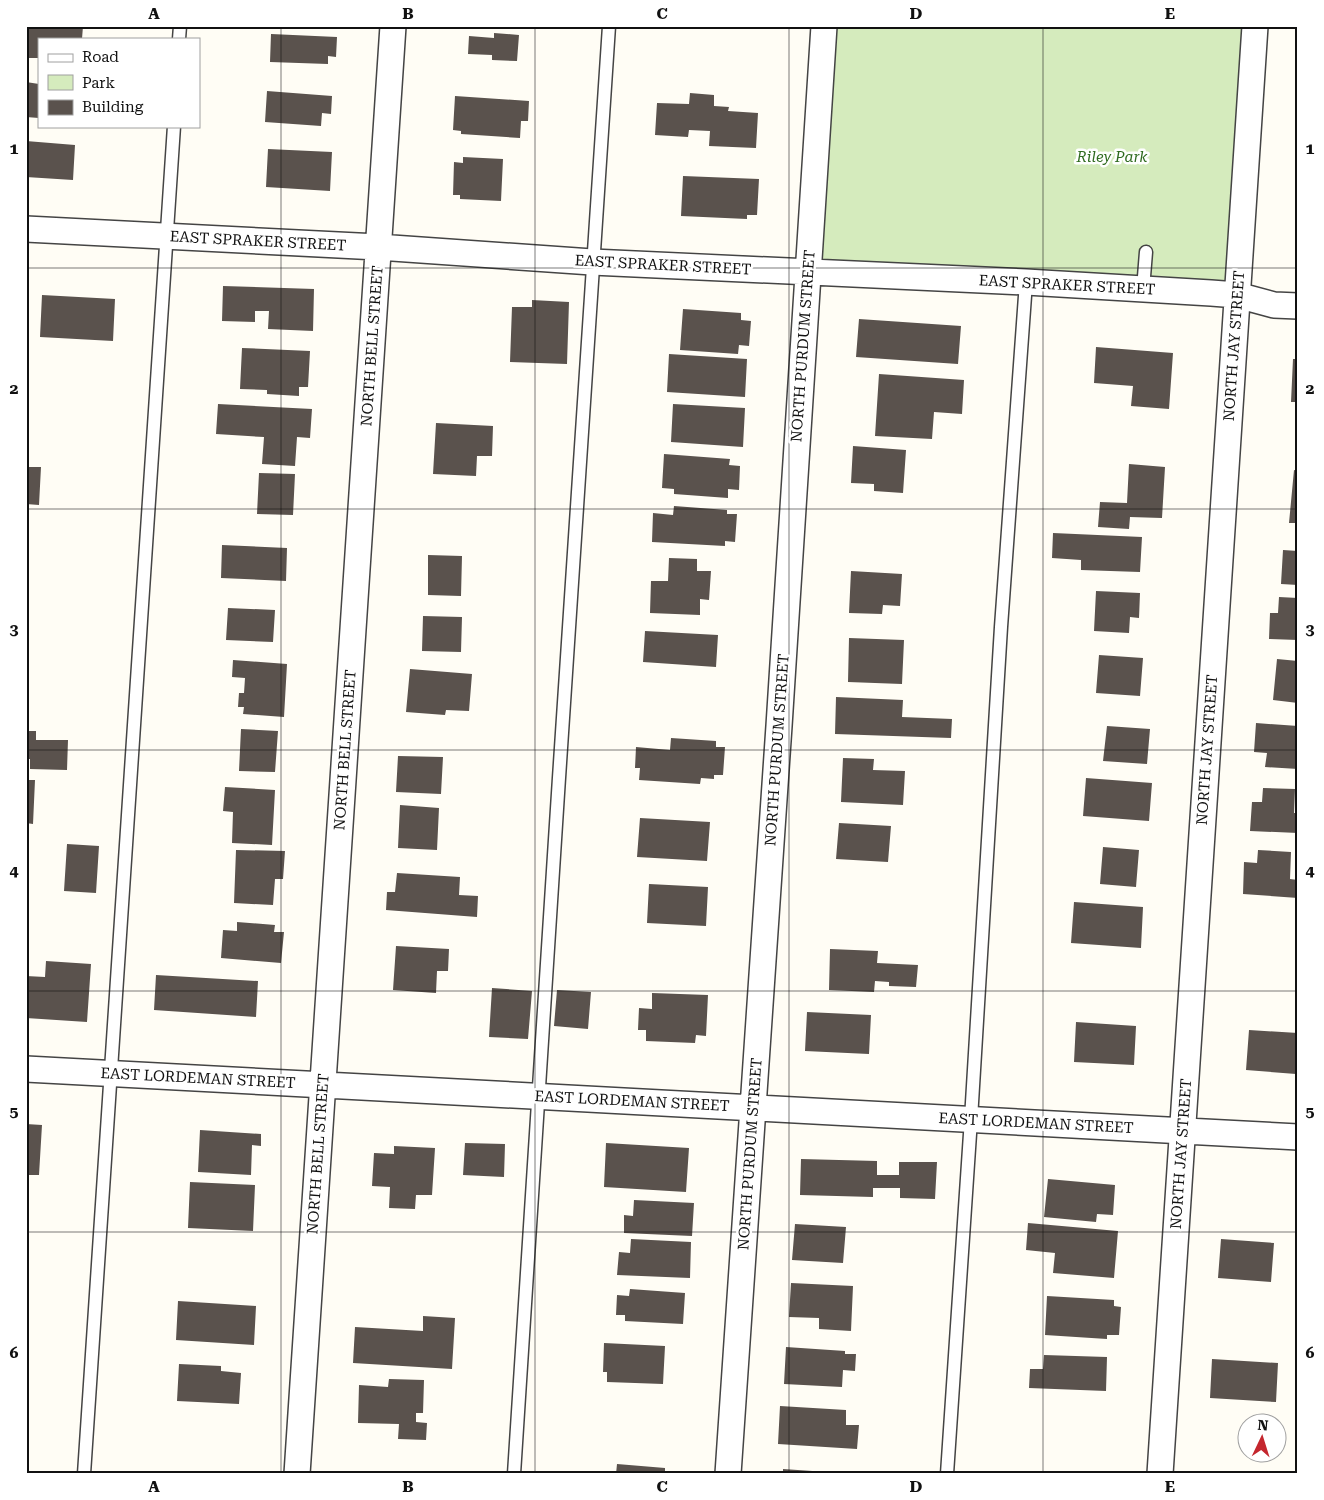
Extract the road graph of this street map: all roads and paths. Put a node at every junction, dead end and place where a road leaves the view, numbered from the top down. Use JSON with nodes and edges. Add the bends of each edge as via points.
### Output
{"nodes":[{"id":1,"x":393,"y":26,"type":"edge"},
{"id":2,"x":609,"y":26,"type":"edge"},
{"id":3,"x":824,"y":26,"type":"edge"},
{"id":4,"x":1255,"y":26,"type":"edge"},
{"id":5,"x":174,"y":128,"type":"edge"},
{"id":6,"x":26,"y":229,"type":"edge"},
{"id":7,"x":167,"y":236,"type":"junction"},
{"id":8,"x":378,"y":247,"type":"junction"},
{"id":9,"x":1146,"y":252,"type":"dead end"},
{"id":10,"x":592,"y":262,"type":"junction"},
{"id":11,"x":808,"y":271,"type":"junction"},
{"id":12,"x":1026,"y":282,"type":"junction"},
{"id":13,"x":1143,"y":289,"type":"junction"},
{"id":14,"x":1237,"y":295,"type":"junction"},
{"id":15,"x":1298,"y":306,"type":"edge"},
{"id":16,"x":26,"y":1069,"type":"edge"},
{"id":17,"x":111,"y":1073,"type":"junction"},
{"id":18,"x":323,"y":1084,"type":"junction"},
{"id":19,"x":540,"y":1097,"type":"junction"},
{"id":20,"x":753,"y":1108,"type":"junction"},
{"id":21,"x":971,"y":1119,"type":"junction"},
{"id":22,"x":1182,"y":1130,"type":"junction"},
{"id":23,"x":1298,"y":1137,"type":"edge"},
{"id":24,"x":84,"y":1474,"type":"edge"},
{"id":25,"x":298,"y":1474,"type":"edge"},
{"id":26,"x":514,"y":1474,"type":"edge"},
{"id":27,"x":728,"y":1474,"type":"edge"},
{"id":28,"x":947,"y":1474,"type":"edge"},
{"id":29,"x":1160,"y":1474,"type":"edge"}],
"edges":[{"from":1,"to":8,"type":"street","name":"NORTH BELL STREET"},
{"from":2,"to":10,"type":"lane"},
{"from":3,"to":11,"type":"street","name":"NORTH PURDUM STREET"},
{"from":4,"to":14,"type":"street","name":"NORTH JAY STREET"},
{"from":5,"to":7,"type":"lane"},
{"from":6,"to":7,"type":"street","name":"EAST SPRAKER STREET"},
{"from":7,"to":8,"type":"street","name":"EAST SPRAKER STREET"},
{"from":7,"to":17,"type":"lane"},
{"from":8,"to":10,"type":"street","name":"EAST SPRAKER STREET"},
{"from":8,"to":18,"type":"street","name":"NORTH BELL STREET"},
{"from":9,"to":13,"type":"lane"},
{"from":10,"to":11,"type":"street","name":"EAST SPRAKER STREET"},
{"from":10,"to":19,"type":"lane"},
{"from":11,"to":12,"type":"street","name":"EAST SPRAKER STREET"},
{"from":11,"to":20,"type":"street","name":"NORTH PURDUM STREET"},
{"from":12,"to":13,"type":"street","name":"EAST SPRAKER STREET"},
{"from":12,"to":21,"type":"lane"},
{"from":13,"to":14,"type":"street","name":"EAST SPRAKER STREET"},
{"from":14,"to":15,"type":"street","name":"EAST SPRAKER STREET","via":[[1274,305]]},
{"from":14,"to":22,"type":"street","name":"NORTH JAY STREET"},
{"from":16,"to":17,"type":"street","name":"EAST LORDEMAN STREET"},
{"from":17,"to":18,"type":"street","name":"EAST LORDEMAN STREET"},
{"from":17,"to":24,"type":"lane"},
{"from":18,"to":19,"type":"street","name":"EAST LORDEMAN STREET"},
{"from":18,"to":25,"type":"street","name":"NORTH BELL STREET"},
{"from":19,"to":20,"type":"street","name":"EAST LORDEMAN STREET"},
{"from":19,"to":26,"type":"lane"},
{"from":20,"to":21,"type":"street","name":"EAST LORDEMAN STREET"},
{"from":20,"to":27,"type":"street","name":"NORTH PURDUM STREET"},
{"from":21,"to":22,"type":"street","name":"EAST LORDEMAN STREET"},
{"from":21,"to":28,"type":"lane"},
{"from":22,"to":23,"type":"street","name":"EAST LORDEMAN STREET"},
{"from":22,"to":29,"type":"street","name":"NORTH JAY STREET"}]}
